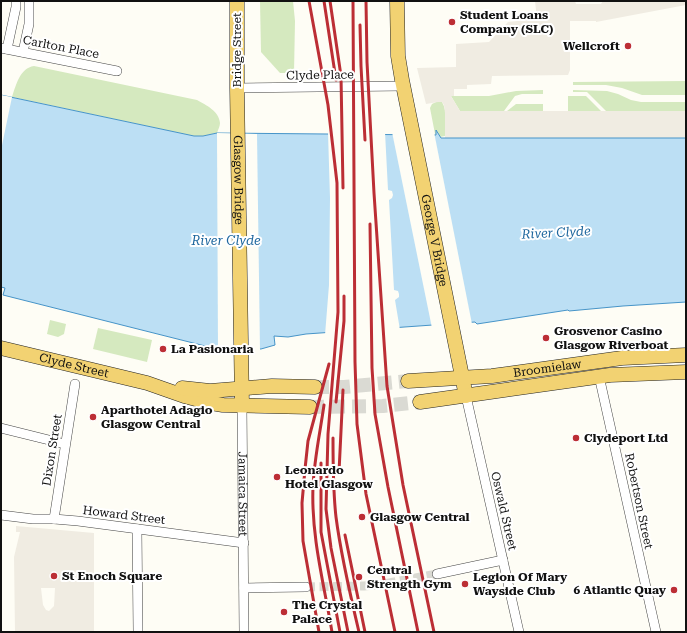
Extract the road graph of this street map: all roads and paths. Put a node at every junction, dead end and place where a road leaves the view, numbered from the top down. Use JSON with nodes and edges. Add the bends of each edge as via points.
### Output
{"nodes":[{"id":1,"x":16,"y":1,"type":"edge"},
{"id":2,"x":29,"y":1,"type":"edge"},
{"id":3,"x":237,"y":1,"type":"edge"},
{"id":4,"x":397,"y":1,"type":"edge"},
{"id":5,"x":4,"y":49,"type":"edge"},
{"id":6,"x":23,"y":52,"type":"junction"},
{"id":7,"x":117,"y":71,"type":"dead end"},
{"id":8,"x":404,"y":92,"type":"junction"},
{"id":9,"x":237,"y":94,"type":"junction"},
{"id":10,"x":1,"y":348,"type":"edge"},
{"id":11,"x":686,"y":355,"type":"edge"},
{"id":12,"x":241,"y":356,"type":"joint"},
{"id":13,"x":686,"y":372,"type":"edge"},
{"id":14,"x":599,"y":376,"type":"junction"},
{"id":15,"x":462,"y":378,"type":"junction"},
{"id":16,"x":408,"y":381,"type":"tunnel mouth"},
{"id":17,"x":147,"y":383,"type":"junction"},
{"id":18,"x":75,"y":384,"type":"dead end"},
{"id":19,"x":315,"y":387,"type":"tunnel mouth"},
{"id":20,"x":241,"y":388,"type":"junction"},
{"id":21,"x":466,"y":396,"type":"junction"},
{"id":22,"x":420,"y":402,"type":"tunnel mouth"},
{"id":23,"x":242,"y":405,"type":"junction"},
{"id":24,"x":310,"y":407,"type":"tunnel mouth"},
{"id":25,"x":1,"y":428,"type":"edge"},
{"id":26,"x":65,"y":444,"type":"junction"},
{"id":27,"x":1,"y":514,"type":"edge"},
{"id":28,"x":54,"y":519,"type":"junction"},
{"id":29,"x":137,"y":529,"type":"junction"},
{"id":30,"x":244,"y":543,"type":"junction"},
{"id":31,"x":503,"y":560,"type":"junction"},
{"id":32,"x":437,"y":574,"type":"tunnel mouth"},
{"id":33,"x":306,"y":587,"type":"tunnel mouth"},
{"id":34,"x":244,"y":588,"type":"junction"},
{"id":35,"x":138,"y":632,"type":"edge"},
{"id":36,"x":244,"y":632,"type":"edge"},
{"id":37,"x":519,"y":632,"type":"edge"},
{"id":38,"x":656,"y":632,"type":"edge"}],
"edges":[{"from":1,"to":5,"type":"street"},
{"from":2,"to":6,"type":"street","via":[[29,24]]},
{"from":3,"to":9,"type":"main road","name":"Bridge Street"},
{"from":4,"to":8,"type":"main road","name":"George V Bridge","via":[[398,56]]},
{"from":5,"to":6,"type":"street","name":"Carlton Place"},
{"from":6,"to":7,"type":"street","name":"Carlton Place"},
{"from":8,"to":9,"type":"street","name":"Clyde Place"},
{"from":8,"to":15,"type":"main road","name":"George V Bridge"},
{"from":9,"to":12,"type":"main road","name":"Glasgow Bridge"},
{"from":10,"to":17,"type":"main road","name":"Clyde Street"},
{"from":11,"to":15,"type":"main road","name":"Broomielaw","via":[[622,358]]},
{"from":12,"to":20,"type":"main road","name":"Jamaica Street"},
{"from":13,"to":14,"type":"main road","name":"Broomielaw"},
{"from":14,"to":21,"type":"main road","name":"Broomielaw"},
{"from":14,"to":38,"type":"street","name":"Robertson Street"},
{"from":15,"to":16,"type":"main road","name":"Broomielaw"},
{"from":15,"to":21,"type":"main road","name":"George V Bridge"},
{"from":17,"to":20,"type":"main road","name":"Clyde Street","via":[[210,391]]},
{"from":17,"to":23,"type":"main road","name":"Clyde Street","via":[[211,403]]},
{"from":18,"to":26,"type":"street","name":"Dixon Street"},
{"from":19,"to":20,"type":"main road"},
{"from":20,"to":23,"type":"main road","name":"Jamaica Street"},
{"from":21,"to":22,"type":"main road","name":"Broomielaw"},
{"from":21,"to":31,"type":"street","name":"Oswald Street"},
{"from":23,"to":24,"type":"main road"},
{"from":23,"to":30,"type":"street","name":"Jamaica Street"},
{"from":25,"to":26,"type":"street"},
{"from":26,"to":28,"type":"street","name":"Dixon Street"},
{"from":27,"to":28,"type":"street","name":"Howard Street"},
{"from":28,"to":29,"type":"street","name":"Howard Street"},
{"from":29,"to":30,"type":"street","name":"Howard Street"},
{"from":29,"to":35,"type":"street"},
{"from":30,"to":34,"type":"street","name":"Jamaica Street"},
{"from":31,"to":32,"type":"street"},
{"from":31,"to":37,"type":"street","name":"Oswald Street"},
{"from":33,"to":34,"type":"street"},
{"from":34,"to":36,"type":"street","name":"Jamaica Street"}]}
